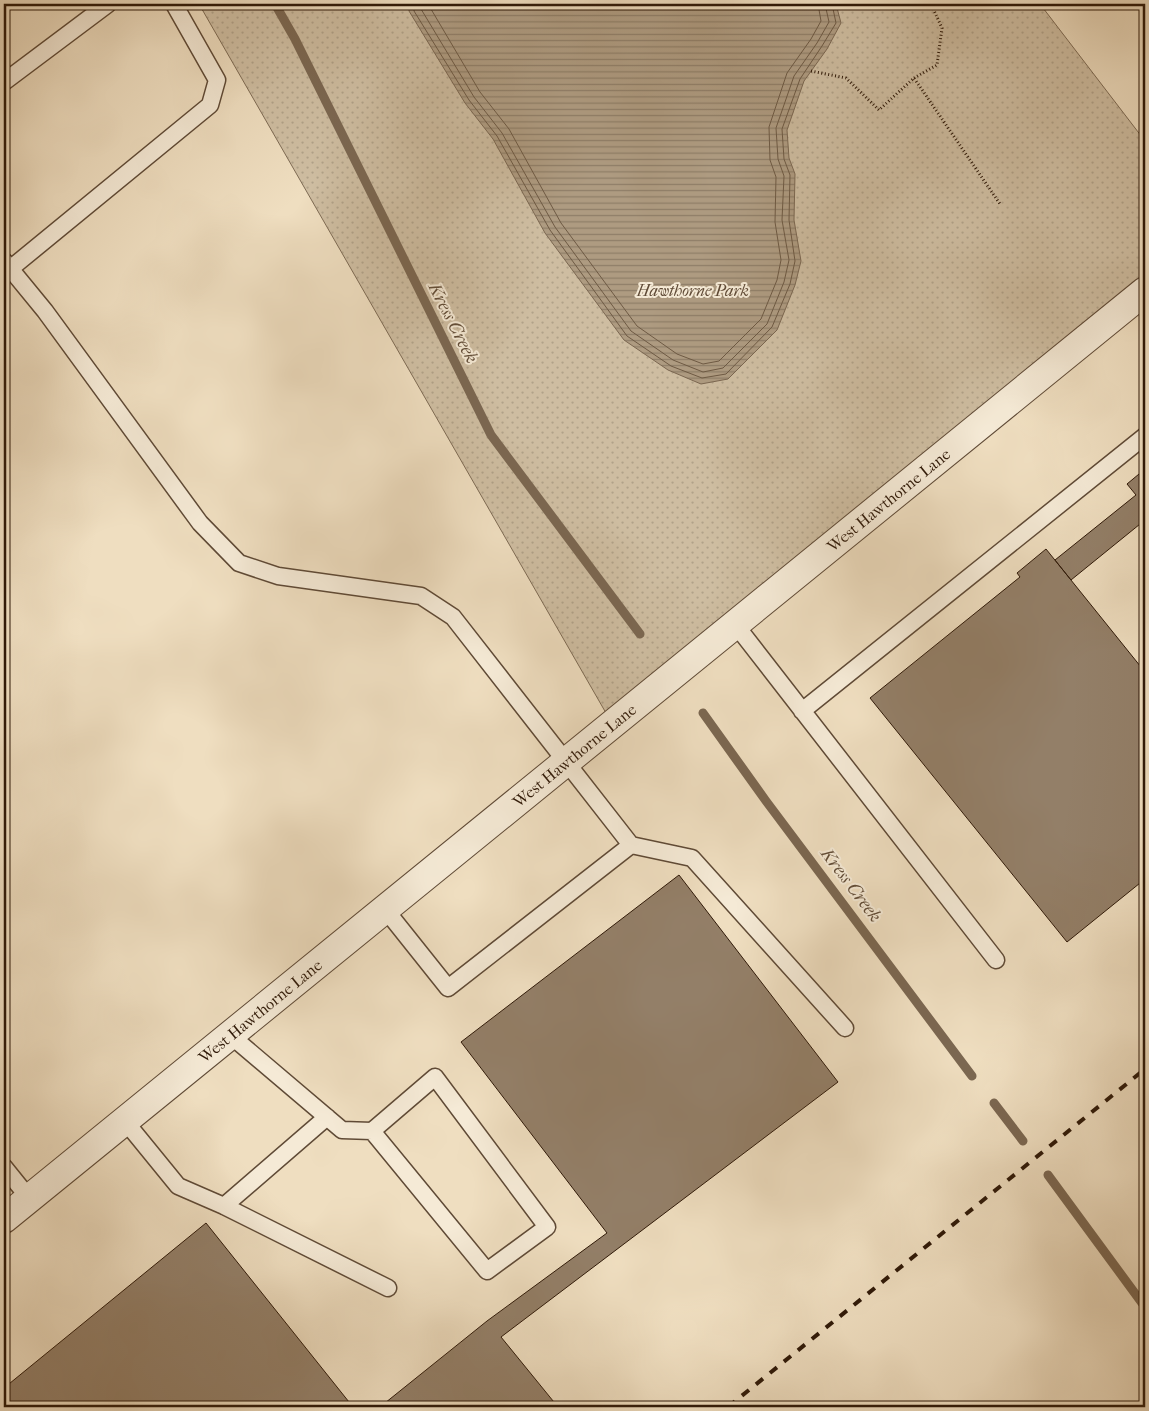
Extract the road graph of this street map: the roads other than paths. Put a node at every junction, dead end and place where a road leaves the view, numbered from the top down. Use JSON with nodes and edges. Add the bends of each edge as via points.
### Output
{"nodes":[{"id":1,"x":108,"y":4,"type":"edge"},
{"id":2,"x":174,"y":4,"type":"edge"},
{"id":3,"x":4,"y":82,"type":"edge"},
{"id":4,"x":7,"y":265,"type":"edge"},
{"id":5,"x":1145,"y":291,"type":"edge"},
{"id":6,"x":1145,"y":436,"type":"edge"},
{"id":7,"x":735,"y":624,"type":"junction"},
{"id":8,"x":802,"y":711,"type":"junction"},
{"id":9,"x":567,"y":761,"type":"junction"},
{"id":10,"x":631,"y":845,"type":"junction"},
{"id":11,"x":385,"y":909,"type":"junction"},
{"id":12,"x":996,"y":960,"type":"dead end"},
{"id":13,"x":844,"y":1028,"type":"dead end"},
{"id":14,"x":230,"y":1035,"type":"junction"},
{"id":15,"x":327,"y":1117,"type":"junction"},
{"id":16,"x":125,"y":1121,"type":"junction"},
{"id":17,"x":372,"y":1131,"type":"junction"},
{"id":18,"x":4,"y":1167,"type":"edge"},
{"id":19,"x":29,"y":1198,"type":"junction"},
{"id":20,"x":224,"y":1206,"type":"junction"},
{"id":21,"x":4,"y":1218,"type":"edge"},
{"id":22,"x":388,"y":1288,"type":"dead end"}],
"edges":[{"from":1,"to":3,"type":"lane"},
{"from":2,"to":4,"type":"lane","via":[[217,80],[210,105]]},
{"from":4,"to":9,"type":"lane","via":[[45,311],[200,523],[239,563],[278,576],[421,596],[453,617]]},
{"from":5,"to":7,"type":"street","name":"West Hawthorne Lane"},
{"from":6,"to":8,"type":"lane"},
{"from":7,"to":8,"type":"lane"},
{"from":7,"to":9,"type":"street","name":"West Hawthorne Lane"},
{"from":8,"to":12,"type":"lane"},
{"from":9,"to":10,"type":"lane"},
{"from":9,"to":11,"type":"street","name":"West Hawthorne Lane"},
{"from":10,"to":11,"type":"lane","via":[[448,988]]},
{"from":10,"to":13,"type":"lane","via":[[692,858]]},
{"from":11,"to":14,"type":"street","name":"West Hawthorne Lane"},
{"from":14,"to":15,"type":"lane"},
{"from":14,"to":16,"type":"street","name":"West Hawthorne Lane"},
{"from":15,"to":17,"type":"lane","via":[[342,1130]]},
{"from":15,"to":20,"type":"lane"},
{"from":16,"to":19,"type":"street","name":"West Hawthorne Lane"},
{"from":16,"to":20,"type":"lane","via":[[178,1186]]},
{"from":17,"to":17,"type":"lane","via":[[487,1271],[547,1227],[435,1078]]},
{"from":18,"to":19,"type":"lane"},
{"from":19,"to":21,"type":"street","name":"West Hawthorne Lane"},
{"from":20,"to":22,"type":"lane"}]}
